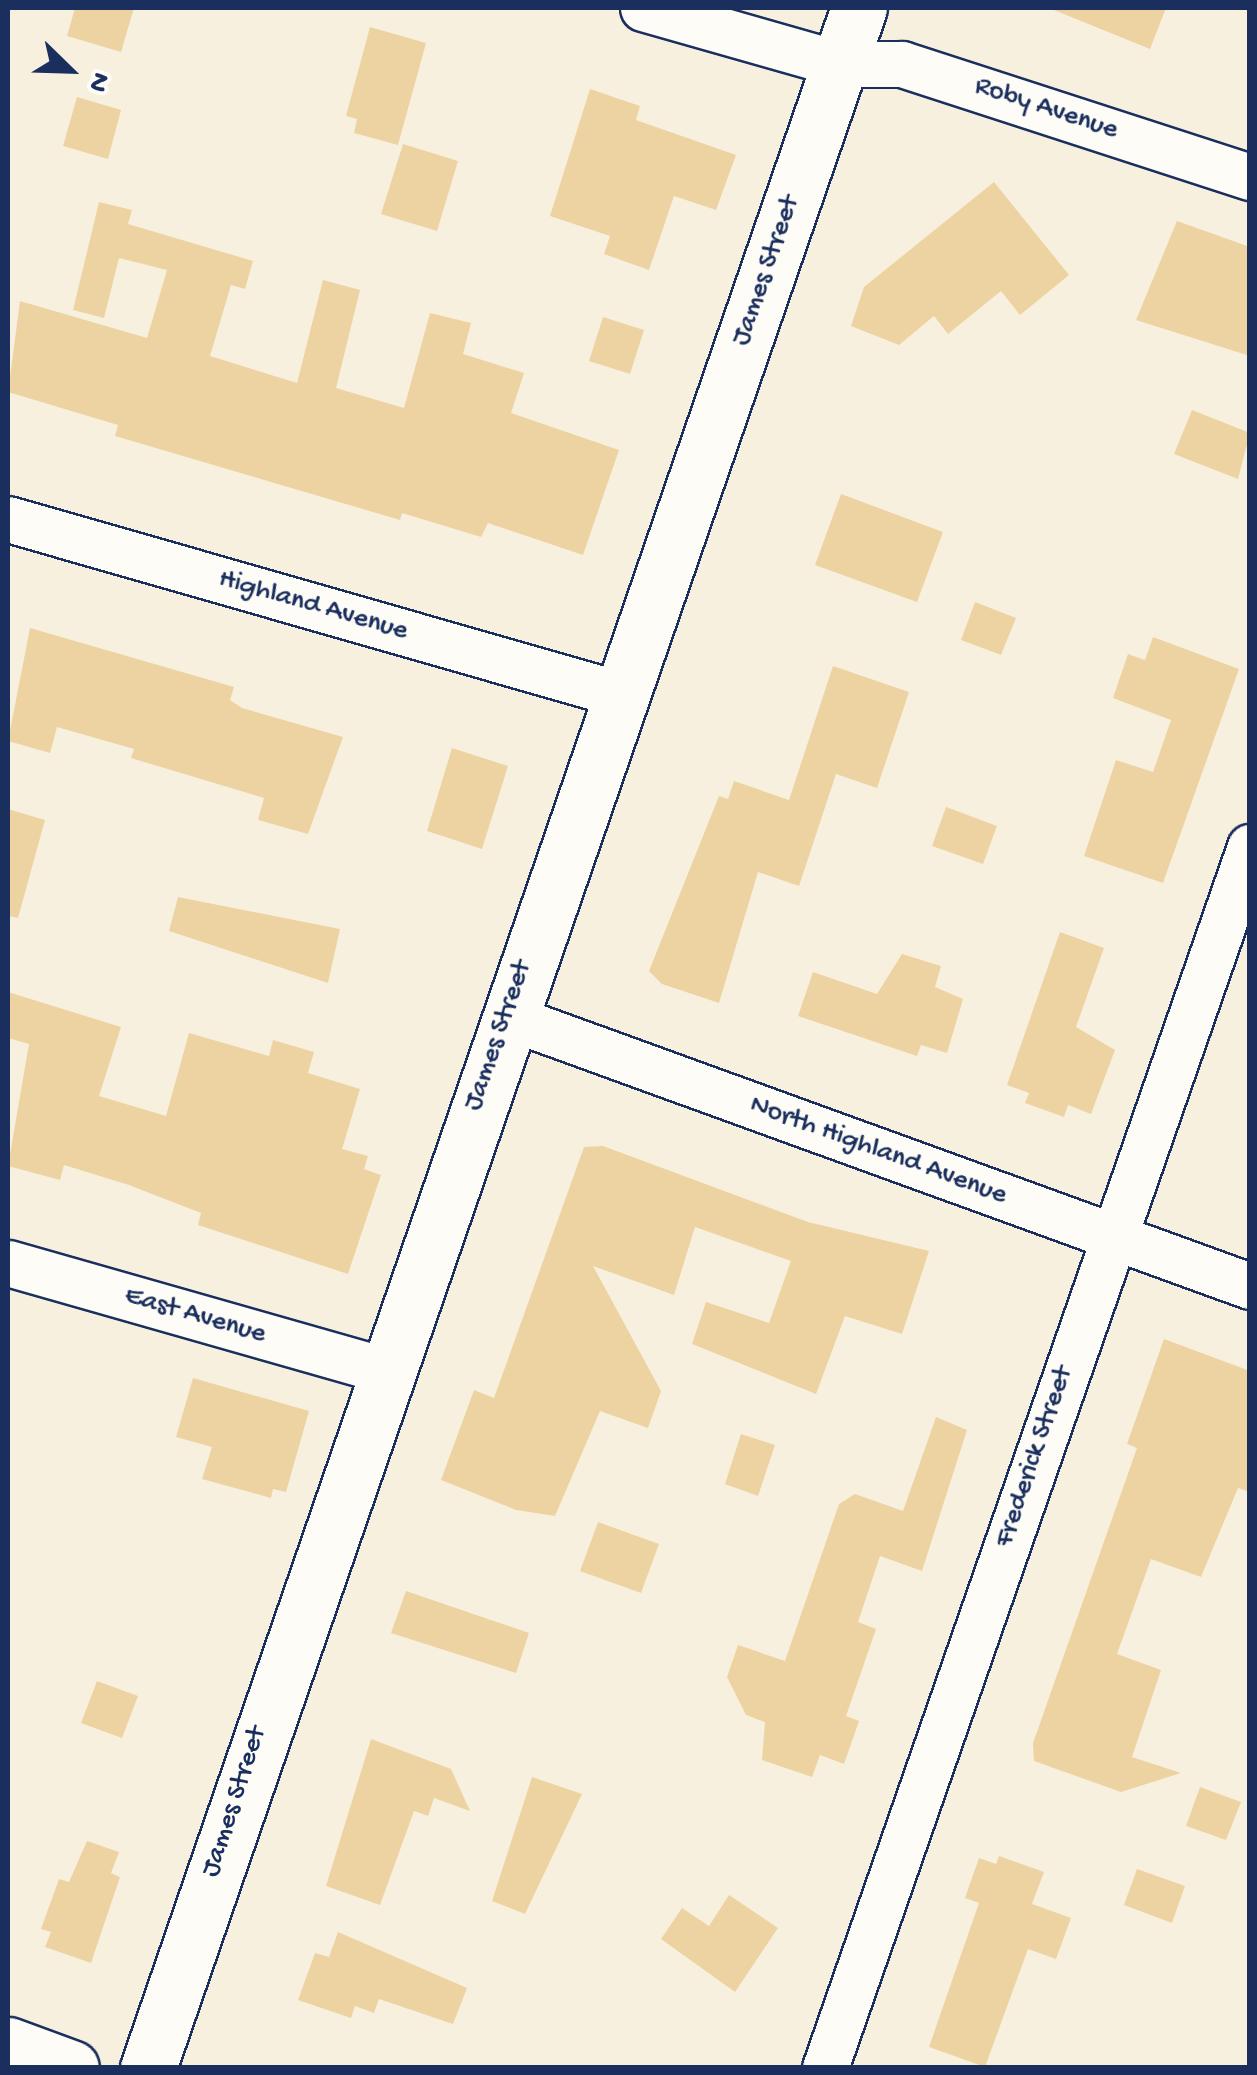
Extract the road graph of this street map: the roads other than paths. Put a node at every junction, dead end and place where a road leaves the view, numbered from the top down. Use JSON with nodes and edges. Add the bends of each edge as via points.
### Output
{"nodes":[{"id":1,"x":643,"y":8,"type":"edge"},
{"id":2,"x":859,"y":8,"type":"edge"},
{"id":3,"x":839,"y":64,"type":"junction"},
{"id":4,"x":1250,"y":178,"type":"edge"},
{"id":5,"x":8,"y":519,"type":"edge"},
{"id":6,"x":619,"y":694,"type":"junction"},
{"id":7,"x":1250,"y":847,"type":"edge"},
{"id":8,"x":506,"y":1016,"type":"junction"},
{"id":9,"x":1112,"y":1236,"type":"junction"},
{"id":10,"x":8,"y":1263,"type":"edge"},
{"id":11,"x":1250,"y":1286,"type":"edge"},
{"id":12,"x":383,"y":1370,"type":"junction"},
{"id":13,"x":8,"y":2045,"type":"edge"},
{"id":14,"x":71,"y":2068,"type":"edge"},
{"id":15,"x":148,"y":2068,"type":"edge"},
{"id":16,"x":825,"y":2068,"type":"edge"}],
"edges":[{"from":1,"to":3,"type":"street","name":"Roby Avenue"},
{"from":2,"to":3,"type":"street","name":"James Street"},
{"from":3,"to":4,"type":"street","name":"Roby Avenue","via":[[902,64]]},
{"from":3,"to":6,"type":"street","name":"James Street"},
{"from":5,"to":6,"type":"street","name":"Highland Avenue"},
{"from":6,"to":8,"type":"street","name":"James Street"},
{"from":7,"to":9,"type":"street","name":"Frederick Street"},
{"from":8,"to":9,"type":"street","name":"North Highland Avenue"},
{"from":8,"to":12,"type":"street","name":"James Street"},
{"from":9,"to":11,"type":"street","name":"North Highland Avenue"},
{"from":9,"to":16,"type":"street","name":"Frederick Street"},
{"from":10,"to":12,"type":"street","name":"East Avenue"},
{"from":12,"to":15,"type":"street","name":"James Street"},
{"from":13,"to":14,"type":"street"}]}
